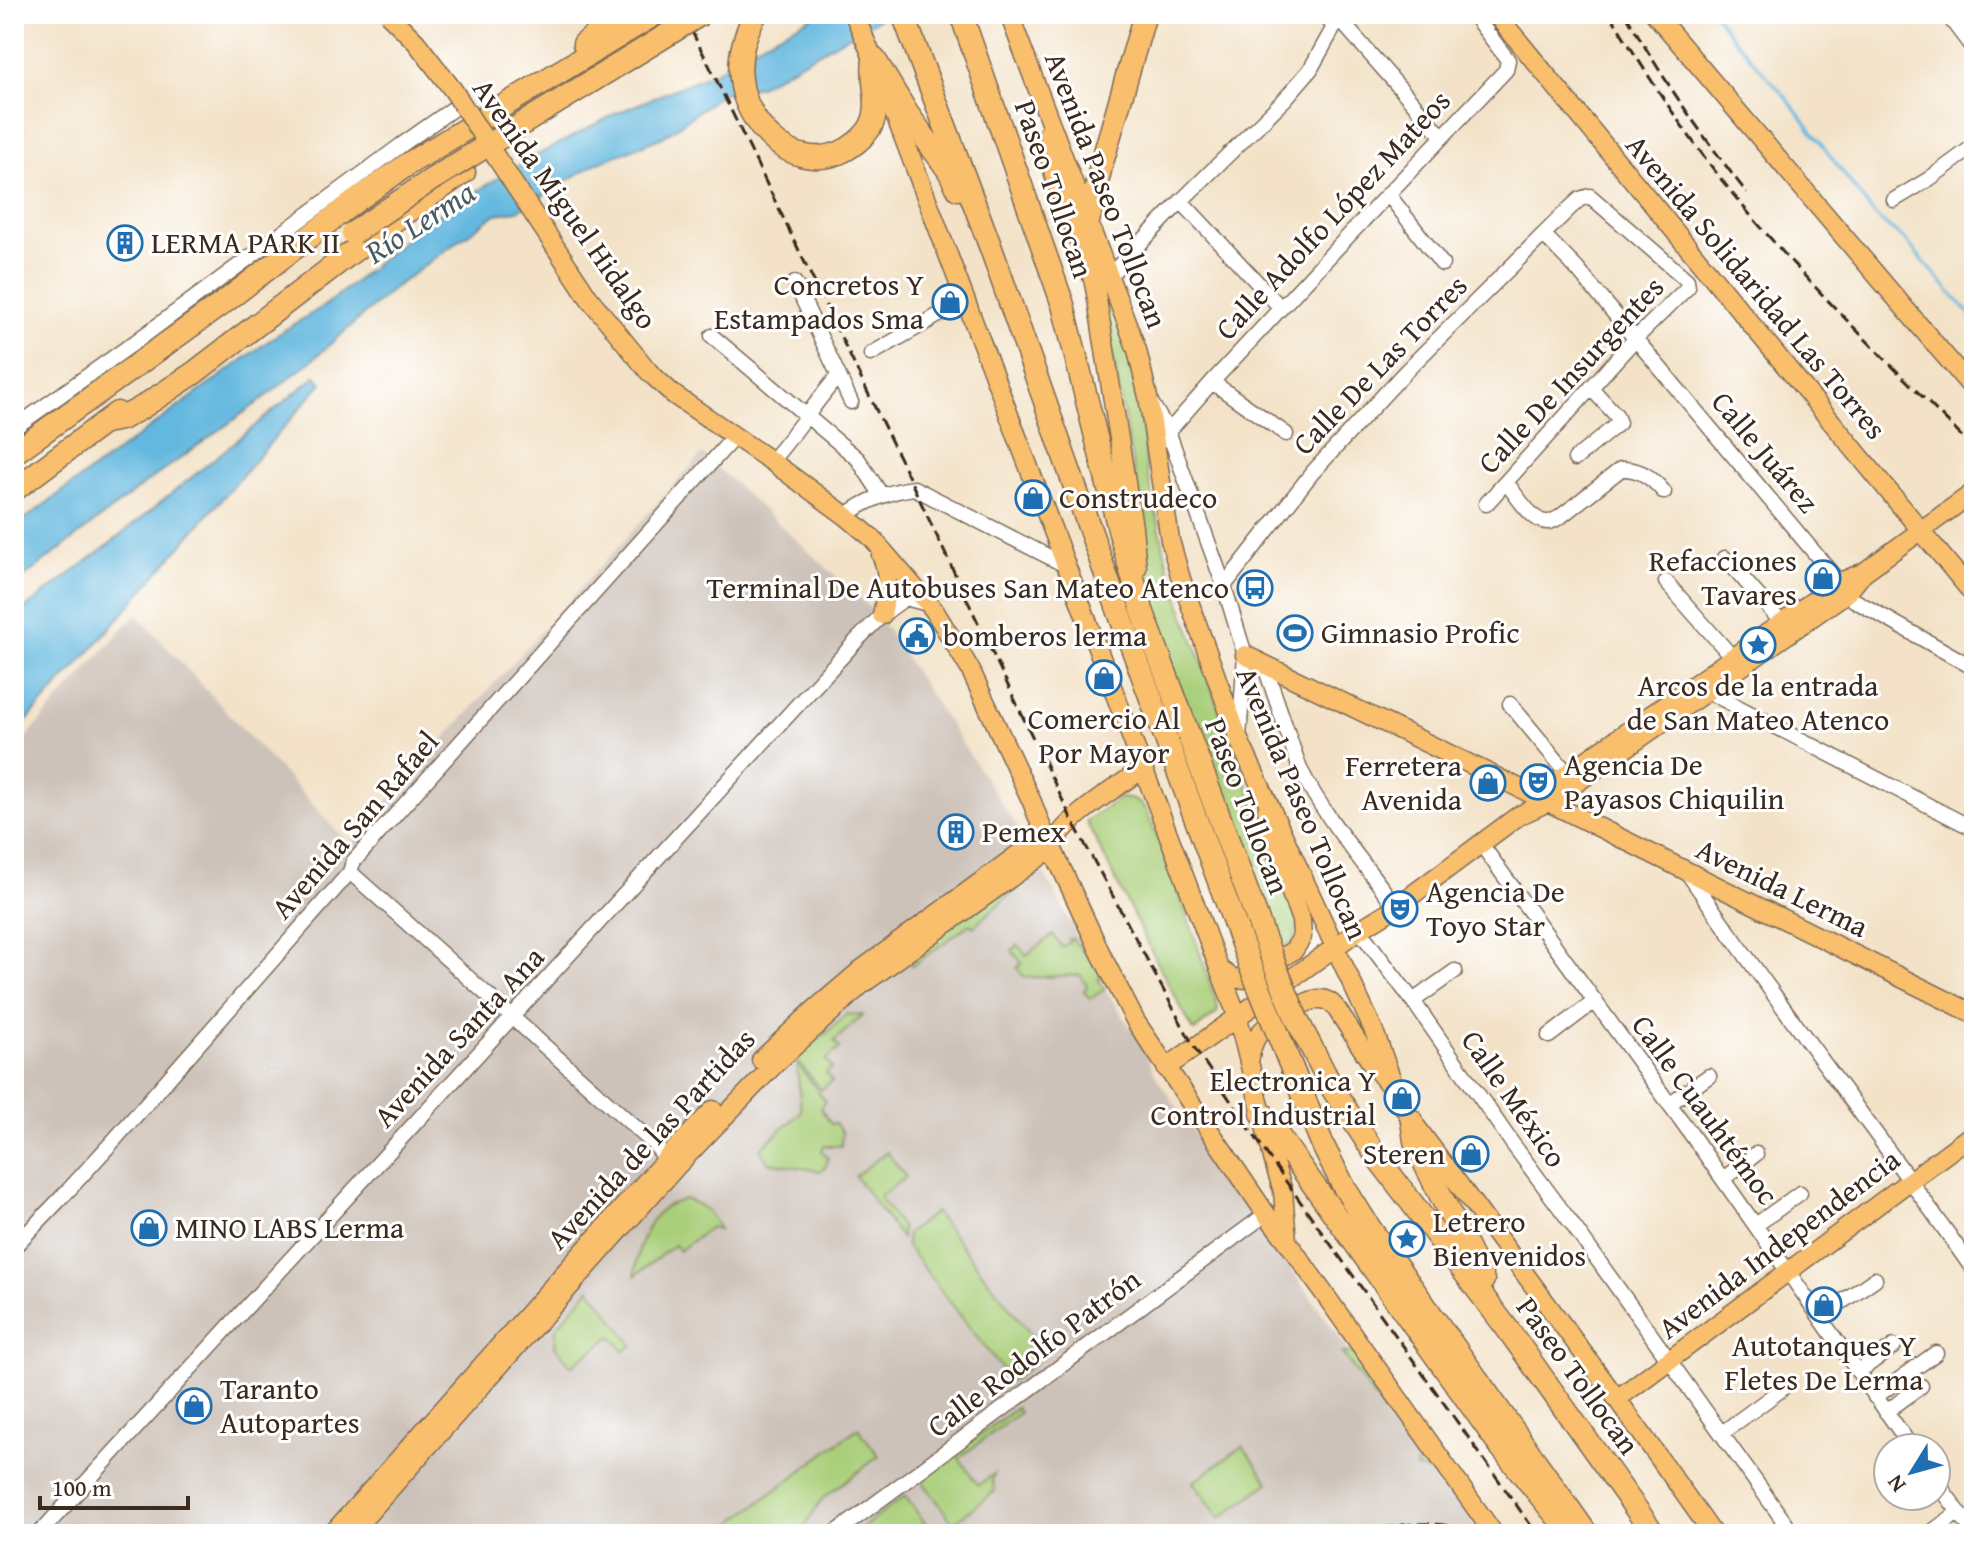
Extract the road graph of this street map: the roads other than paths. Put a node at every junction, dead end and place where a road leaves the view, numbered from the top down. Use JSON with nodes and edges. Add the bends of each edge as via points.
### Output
{"nodes":[{"id":1,"x":388,"y":14,"type":"edge"},
{"id":2,"x":620,"y":14,"type":"edge"},
{"id":3,"x":655,"y":14,"type":"edge"},
{"id":4,"x":701,"y":14,"type":"edge"},
{"id":5,"x":711,"y":14,"type":"edge"},
{"id":6,"x":756,"y":14,"type":"edge"},
{"id":7,"x":854,"y":14,"type":"edge"},
{"id":8,"x":961,"y":14,"type":"edge"},
{"id":9,"x":1009,"y":14,"type":"edge"},
{"id":10,"x":1145,"y":14,"type":"edge"},
{"id":11,"x":1324,"y":14,"type":"edge"},
{"id":12,"x":1473,"y":14,"type":"edge"},
{"id":13,"x":1496,"y":14,"type":"edge"},
{"id":14,"x":1655,"y":14,"type":"edge"},
{"id":15,"x":1947,"y":14,"type":"edge"},
{"id":16,"x":904,"y":17,"type":"edge"},
{"id":17,"x":1342,"y":21,"type":"edge"},
{"id":18,"x":869,"y":50,"type":"junction"},
{"id":19,"x":1974,"y":50,"type":"edge"},
{"id":20,"x":461,"y":103,"type":"junction"},
{"id":21,"x":1049,"y":119,"type":"junction"},
{"id":22,"x":1442,"y":136,"type":"junction"},
{"id":23,"x":1974,"y":146,"type":"edge"},
{"id":24,"x":494,"y":154,"type":"junction"},
{"id":25,"x":1388,"y":194,"type":"junction"},
{"id":26,"x":1894,"y":200,"type":"dead end"},
{"id":27,"x":1181,"y":201,"type":"junction"},
{"id":28,"x":330,"y":205,"type":"joint"},
{"id":29,"x":1088,"y":222,"type":"junction"},
{"id":30,"x":1544,"y":235,"type":"junction"},
{"id":31,"x":992,"y":251,"type":"junction"},
{"id":32,"x":1442,"y":264,"type":"dead end"},
{"id":33,"x":1109,"y":276,"type":"junction"},
{"id":34,"x":1687,"y":280,"type":"joint"},
{"id":35,"x":795,"y":283,"type":"dead end"},
{"id":36,"x":965,"y":300,"type":"junction"},
{"id":37,"x":1281,"y":308,"type":"junction"},
{"id":38,"x":712,"y":336,"type":"dead end"},
{"id":39,"x":1635,"y":339,"type":"junction"},
{"id":40,"x":871,"y":354,"type":"dead end"},
{"id":41,"x":137,"y":363,"type":"junction"},
{"id":42,"x":838,"y":376,"type":"junction"},
{"id":43,"x":1212,"y":382,"type":"junction"},
{"id":44,"x":1591,"y":388,"type":"junction"},
{"id":45,"x":1974,"y":390,"type":"edge"},
{"id":46,"x":1148,"y":397,"type":"junction"},
{"id":47,"x":851,"y":402,"type":"dead end"},
{"id":48,"x":805,"y":416,"type":"junction"},
{"id":49,"x":105,"y":422,"type":"junction"},
{"id":50,"x":14,"y":428,"type":"edge"},
{"id":51,"x":1168,"y":431,"type":"junction"},
{"id":52,"x":1286,"y":434,"type":"dead end"},
{"id":53,"x":735,"y":436,"type":"junction"},
{"id":54,"x":1155,"y":447,"type":"junction"},
{"id":55,"x":14,"y":453,"type":"edge"},
{"id":56,"x":1575,"y":459,"type":"dead end"},
{"id":57,"x":771,"y":461,"type":"junction"},
{"id":58,"x":1506,"y":482,"type":"junction"},
{"id":59,"x":14,"y":490,"type":"edge"},
{"id":60,"x":1664,"y":492,"type":"dead end"},
{"id":61,"x":1974,"y":492,"type":"edge"},
{"id":62,"x":882,"y":496,"type":"junction"},
{"id":63,"x":1486,"y":504,"type":"dead end"},
{"id":64,"x":846,"y":516,"type":"junction"},
{"id":65,"x":1921,"y":530,"type":"junction"},
{"id":66,"x":872,"y":538,"type":"junction"},
{"id":67,"x":1725,"y":558,"type":"dead end"},
{"id":68,"x":1065,"y":565,"type":"junction"},
{"id":69,"x":1666,"y":582,"type":"dead end"},
{"id":70,"x":1224,"y":586,"type":"junction"},
{"id":71,"x":1844,"y":587,"type":"junction"},
{"id":72,"x":1974,"y":595,"type":"edge"},
{"id":73,"x":928,"y":604,"type":"junction"},
{"id":74,"x":1142,"y":610,"type":"junction"},
{"id":75,"x":882,"y":615,"type":"junction"},
{"id":76,"x":1782,"y":623,"type":"junction"},
{"id":77,"x":1769,"y":641,"type":"junction"},
{"id":78,"x":1245,"y":655,"type":"junction"},
{"id":79,"x":1733,"y":658,"type":"junction"},
{"id":80,"x":1264,"y":664,"type":"junction"},
{"id":81,"x":1974,"y":668,"type":"edge"},
{"id":82,"x":1707,"y":691,"type":"junction"},
{"id":83,"x":1510,"y":704,"type":"dead end"},
{"id":84,"x":1239,"y":740,"type":"junction"},
{"id":85,"x":1144,"y":768,"type":"junction"},
{"id":86,"x":1567,"y":773,"type":"junction"},
{"id":87,"x":1267,"y":798,"type":"junction"},
{"id":88,"x":1542,"y":799,"type":"junction"},
{"id":89,"x":1974,"y":829,"type":"edge"},
{"id":90,"x":1051,"y":841,"type":"junction"},
{"id":91,"x":1481,"y":844,"type":"junction"},
{"id":92,"x":1686,"y":871,"type":"junction"},
{"id":93,"x":350,"y":872,"type":"junction"},
{"id":94,"x":1396,"y":907,"type":"junction"},
{"id":95,"x":1359,"y":930,"type":"junction"},
{"id":96,"x":1334,"y":948,"type":"junction"},
{"id":97,"x":1221,"y":970,"type":"junction"},
{"id":98,"x":1455,"y":971,"type":"dead end"},
{"id":99,"x":1413,"y":1001,"type":"junction"},
{"id":100,"x":1595,"y":1001,"type":"junction"},
{"id":101,"x":1974,"y":1014,"type":"edge"},
{"id":102,"x":513,"y":1017,"type":"junction"},
{"id":103,"x":1238,"y":1018,"type":"junction"},
{"id":104,"x":1549,"y":1036,"type":"dead end"},
{"id":105,"x":1249,"y":1060,"type":"junction"},
{"id":106,"x":1166,"y":1068,"type":"junction"},
{"id":107,"x":1709,"y":1076,"type":"dead end"},
{"id":108,"x":1398,"y":1097,"type":"junction"},
{"id":109,"x":1669,"y":1104,"type":"junction"},
{"id":110,"x":1262,"y":1113,"type":"junction"},
{"id":111,"x":1412,"y":1121,"type":"junction"},
{"id":112,"x":1974,"y":1133,"type":"edge"},
{"id":113,"x":1756,"y":1154,"type":"dead end"},
{"id":114,"x":666,"y":1159,"type":"junction"},
{"id":115,"x":1723,"y":1179,"type":"junction"},
{"id":116,"x":1911,"y":1180,"type":"junction"},
{"id":117,"x":1800,"y":1193,"type":"dead end"},
{"id":118,"x":1266,"y":1214,"type":"junction"},
{"id":119,"x":1756,"y":1225,"type":"junction"},
{"id":120,"x":1287,"y":1241,"type":"junction"},
{"id":121,"x":14,"y":1247,"type":"edge"},
{"id":122,"x":1974,"y":1271,"type":"edge"},
{"id":123,"x":1789,"y":1272,"type":"junction"},
{"id":124,"x":1875,"y":1279,"type":"dead end"},
{"id":125,"x":1820,"y":1317,"type":"junction"},
{"id":126,"x":1509,"y":1331,"type":"junction"},
{"id":127,"x":1894,"y":1346,"type":"dead end"},
{"id":128,"x":1936,"y":1353,"type":"dead end"},
{"id":129,"x":1670,"y":1361,"type":"junction"},
{"id":130,"x":1858,"y":1372,"type":"junction"},
{"id":131,"x":1921,"y":1386,"type":"dead end"},
{"id":132,"x":1782,"y":1389,"type":"dead end"},
{"id":133,"x":1875,"y":1397,"type":"junction"},
{"id":134,"x":1617,"y":1399,"type":"junction"},
{"id":135,"x":1886,"y":1412,"type":"junction"},
{"id":136,"x":1900,"y":1432,"type":"edge"},
{"id":137,"x":1722,"y":1433,"type":"junction"},
{"id":138,"x":1952,"y":1503,"type":"edge"},
{"id":139,"x":1959,"y":1512,"type":"junction"},
{"id":140,"x":1974,"y":1533,"type":"edge"},
{"id":141,"x":39,"y":1534,"type":"edge"},
{"id":142,"x":332,"y":1534,"type":"edge"},
{"id":143,"x":350,"y":1534,"type":"edge"},
{"id":144,"x":834,"y":1534,"type":"edge"},
{"id":145,"x":1494,"y":1534,"type":"edge"},
{"id":146,"x":1572,"y":1534,"type":"edge"},
{"id":147,"x":1587,"y":1534,"type":"edge"},
{"id":148,"x":1654,"y":1534,"type":"edge"},
{"id":149,"x":1713,"y":1534,"type":"edge"},
{"id":150,"x":1793,"y":1534,"type":"edge"},
{"id":151,"x":1929,"y":1534,"type":"edge"}],
"edges":[{"from":1,"to":20,"type":"main road","name":"Avenida Miguel Hidalgo","bridge":true},
{"from":2,"to":28,"type":"highway","via":[[582,46],[392,161]]},
{"from":3,"to":41,"type":"highway","via":[[408,164]]},
{"from":4,"to":49,"type":"highway","bridge":true,"via":[[353,233]]},
{"from":5,"to":24,"type":"highway","via":[[674,47]]},
{"from":6,"to":18,"type":"highway","via":[[740,66],[744,94],[765,132],[798,156],[837,154],[867,132],[876,109]]},
{"from":7,"to":18,"type":"main road"},
{"from":8,"to":74,"type":"highway","name":"Paseo Tollocan","via":[[1063,305]]},
{"from":9,"to":21,"type":"main road","name":"Avenida Paseo Tollocan"},
{"from":10,"to":29,"type":"highway"},
{"from":11,"to":17,"type":"street"},
{"from":12,"to":22,"type":"street","name":"Calle Adolfo López Mateos","via":[[1508,60],[1506,70]]},
{"from":13,"to":65,"type":"main road","name":"Avenida Solidaridad Las Torres"},
{"from":14,"to":45,"type":"main road"},
{"from":15,"to":19,"type":"street"},
{"from":16,"to":31,"type":"highway","name":"Paseo Tollocan"},
{"from":17,"to":22,"type":"street"},
{"from":17,"to":27,"type":"street","via":[[1300,83]]},
{"from":18,"to":31,"type":"highway","via":[[949,171]]},
{"from":18,"to":36,"type":"main road"},
{"from":20,"to":24,"type":"main road","name":"Avenida Miguel Hidalgo","bridge":true},
{"from":20,"to":50,"type":"street"},
{"from":21,"to":29,"type":"main road","name":"Avenida Paseo Tollocan"},
{"from":21,"to":74,"type":"main road","via":[[1051,162],[1098,304]]},
{"from":22,"to":25,"type":"street","name":"Calle Adolfo López Mateos"},
{"from":23,"to":26,"type":"street"},
{"from":24,"to":49,"type":"highway","via":[[382,229],[194,373],[141,408]]},
{"from":24,"to":53,"type":"main road","name":"Avenida Miguel Hidalgo","via":[[589,298],[649,372]]},
{"from":25,"to":32,"type":"street"},
{"from":25,"to":37,"type":"street","name":"Calle Adolfo López Mateos"},
{"from":27,"to":33,"type":"street"},
{"from":27,"to":37,"type":"street"},
{"from":28,"to":41,"type":"street","via":[[157,338]]},
{"from":29,"to":33,"type":"main road","name":"Avenida Paseo Tollocan"},
{"from":30,"to":34,"type":"street","name":"Calle De Las Torres","via":[[1580,199],[1590,196]]},
{"from":30,"to":39,"type":"street","name":"Calle Juárez"},
{"from":30,"to":70,"type":"street","name":"Calle De Las Torres","via":[[1312,473]]},
{"from":31,"to":147,"type":"highway","name":"Paseo Tollocan","bridge":true,"via":[[1120,615],[1324,1148],[1360,1214]]},
{"from":33,"to":46,"type":"main road","name":"Avenida Paseo Tollocan"},
{"from":34,"to":39,"type":"street","name":"Calle De Insurgentes","via":[[1686,290]]},
{"from":35,"to":42,"type":"street"},
{"from":36,"to":40,"type":"street"},
{"from":36,"to":68,"type":"main road"},
{"from":37,"to":43,"type":"street","name":"Calle Adolfo López Mateos"},
{"from":38,"to":48,"type":"street"},
{"from":39,"to":44,"type":"street","name":"Calle De Insurgentes"},
{"from":39,"to":71,"type":"street","name":"Calle Juárez"},
{"from":41,"to":55,"type":"highway"},
{"from":42,"to":47,"type":"street"},
{"from":42,"to":48,"type":"street"},
{"from":43,"to":51,"type":"street","name":"Calle Adolfo López Mateos"},
{"from":43,"to":52,"type":"street"},
{"from":44,"to":56,"type":"street","via":[[1619,423]]},
{"from":44,"to":58,"type":"street","name":"Calle De Insurgentes"},
{"from":46,"to":51,"type":"street"},
{"from":46,"to":54,"type":"main road","name":"Avenida Paseo Tollocan"},
{"from":48,"to":57,"type":"street"},
{"from":48,"to":62,"type":"street","via":[[858,459]]},
{"from":49,"to":59,"type":"highway"},
{"from":51,"to":54,"type":"street","name":"Calle Adolfo López Mateos"},
{"from":51,"to":70,"type":"street"},
{"from":53,"to":57,"type":"main road","name":"Avenida Miguel Hidalgo"},
{"from":53,"to":93,"type":"street","name":"Avenida San Rafael","via":[[353,862]]},
{"from":54,"to":84,"type":"main road","name":"Avenida Paseo Tollocan","via":[[1181,579]]},
{"from":57,"to":64,"type":"main road","name":"Avenida Miguel Hidalgo"},
{"from":58,"to":60,"type":"street","via":[[1544,523],[1621,469],[1648,476]]},
{"from":58,"to":63,"type":"street","name":"Calle De Insurgentes"},
{"from":61,"to":65,"type":"main road"},
{"from":62,"to":64,"type":"street"},
{"from":62,"to":68,"type":"street","via":[[914,488]]},
{"from":64,"to":66,"type":"main road","name":"Avenida Miguel Hidalgo"},
{"from":65,"to":71,"type":"main road"},
{"from":65,"to":72,"type":"main road","name":"Avenida Solidaridad Las Torres"},
{"from":66,"to":73,"type":"main road","name":"Avenida Miguel Hidalgo"},
{"from":66,"to":75,"type":"main road","via":[[888,576]]},
{"from":67,"to":76,"type":"street"},
{"from":68,"to":85,"type":"main road"},
{"from":69,"to":79,"type":"street"},
{"from":70,"to":78,"type":"street"},
{"from":71,"to":76,"type":"main road"},
{"from":71,"to":77,"type":"main road"},
{"from":71,"to":81,"type":"street","name":"Calle Juárez","via":[[1859,604]]},
{"from":73,"to":75,"type":"street","name":"Avenida Santa Ana","via":[[905,598]]},
{"from":73,"to":90,"type":"main road","name":"Avenida Miguel Hidalgo","via":[[970,669]]},
{"from":74,"to":126,"type":"highway","name":"Paseo Tollocan","bridge":true,"via":[[1297,1020],[1377,1157]]},
{"from":75,"to":102,"type":"street","name":"Avenida Santa Ana"},
{"from":76,"to":77,"type":"main road"},
{"from":77,"to":79,"type":"main road"},
{"from":77,"to":82,"type":"main road"},
{"from":78,"to":80,"type":"main road","name":"Avenida Lerma"},
{"from":78,"to":84,"type":"street"},
{"from":79,"to":86,"type":"main road"},
{"from":80,"to":88,"type":"main road","name":"Avenida Lerma"},
{"from":80,"to":94,"type":"street","via":[[1306,781]]},
{"from":82,"to":88,"type":"main road"},
{"from":82,"to":89,"type":"street"},
{"from":83,"to":86,"type":"street"},
{"from":84,"to":87,"type":"main road","name":"Avenida Paseo Tollocan"},
{"from":85,"to":90,"type":"main road","name":"Avenida de las Partidas"},
{"from":85,"to":97,"type":"main road"},
{"from":86,"to":88,"type":"main road"},
{"from":87,"to":96,"type":"main road","name":"Avenida Paseo Tollocan"},
{"from":87,"to":97,"type":"main road","via":[[1269,834],[1301,920],[1302,937],[1294,950],[1247,979]]},
{"from":88,"to":91,"type":"main road"},
{"from":88,"to":92,"type":"main road","name":"Avenida Lerma"},
{"from":90,"to":106,"type":"main road","name":"Avenida Miguel Hidalgo","via":[[1102,956]]},
{"from":90,"to":114,"type":"main road","name":"Avenida de las Partidas","via":[[841,986]]},
{"from":90,"to":143,"type":"main road","name":"Avenida de las Partidas","via":[[860,986],[786,1053],[676,1167]]},
{"from":91,"to":94,"type":"main road"},
{"from":91,"to":100,"type":"street","name":"Calle Cuauhtémoc"},
{"from":92,"to":101,"type":"main road","name":"Avenida Lerma"},
{"from":92,"to":116,"type":"street"},
{"from":93,"to":102,"type":"street"},
{"from":93,"to":121,"type":"street","name":"Avenida San Rafael"},
{"from":94,"to":95,"type":"main road"},
{"from":95,"to":96,"type":"main road"},
{"from":95,"to":99,"type":"street","name":"Calle México"},
{"from":96,"to":103,"type":"main road"},
{"from":96,"to":108,"type":"main road","name":"Avenida Paseo Tollocan"},
{"from":97,"to":103,"type":"main road"},
{"from":98,"to":99,"type":"street"},
{"from":99,"to":129,"type":"street","name":"Calle México"},
{"from":100,"to":104,"type":"street"},
{"from":100,"to":109,"type":"street","name":"Calle Cuauhtémoc"},
{"from":102,"to":114,"type":"street"},
{"from":102,"to":141,"type":"street","name":"Avenida Santa Ana"},
{"from":103,"to":105,"type":"main road"},
{"from":103,"to":106,"type":"main road"},
{"from":105,"to":108,"type":"main road","via":[[1256,1038],[1268,1025],[1312,1000],[1326,1000]]},
{"from":105,"to":110,"type":"main road"},
{"from":106,"to":118,"type":"main road"},
{"from":107,"to":109,"type":"street"},
{"from":108,"to":111,"type":"main road","name":"Avenida Paseo Tollocan"},
{"from":109,"to":115,"type":"street","name":"Calle Cuauhtémoc"},
{"from":110,"to":120,"type":"main road","via":[[1283,1191]]},
{"from":110,"to":146,"type":"highway","via":[[1501,1447]]},
{"from":111,"to":126,"type":"highway","via":[[1423,1160]]},
{"from":111,"to":134,"type":"main road","name":"Avenida Paseo Tollocan"},
{"from":112,"to":116,"type":"main road","name":"Avenida Independencia"},
{"from":113,"to":115,"type":"street"},
{"from":114,"to":142,"type":"main road","name":"Avenida de las Partidas"},
{"from":115,"to":119,"type":"street","name":"Calle Cuauhtémoc"},
{"from":116,"to":122,"type":"street"},
{"from":116,"to":123,"type":"main road","name":"Avenida Independencia"},
{"from":117,"to":119,"type":"street"},
{"from":118,"to":120,"type":"main road"},
{"from":118,"to":144,"type":"street","name":"Calle Rodolfo Patrón"},
{"from":119,"to":123,"type":"street","name":"Calle Cuauhtémoc"},
{"from":120,"to":145,"type":"main road"},
{"from":123,"to":125,"type":"street","name":"Calle Cuauhtémoc"},
{"from":123,"to":129,"type":"main road","name":"Avenida Independencia"},
{"from":124,"to":125,"type":"street"},
{"from":125,"to":130,"type":"street","name":"Calle Cuauhtémoc"},
{"from":126,"to":148,"type":"highway","name":"Paseo Tollocan"},
{"from":127,"to":130,"type":"street"},
{"from":128,"to":133,"type":"street"},
{"from":129,"to":134,"type":"main road","name":"Avenida Independencia"},
{"from":129,"to":137,"type":"street","name":"Calle México"},
{"from":130,"to":133,"type":"street","name":"Calle Cuauhtémoc"},
{"from":131,"to":135,"type":"street"},
{"from":132,"to":137,"type":"street"},
{"from":133,"to":135,"type":"street","name":"Calle Cuauhtémoc"},
{"from":134,"to":149,"type":"main road","name":"Avenida Paseo Tollocan"},
{"from":135,"to":136,"type":"street","name":"Calle Cuauhtémoc"},
{"from":137,"to":150,"type":"street","name":"Calle México"},
{"from":138,"to":139,"type":"street"},
{"from":139,"to":140,"type":"street"},
{"from":139,"to":151,"type":"street"}]}
